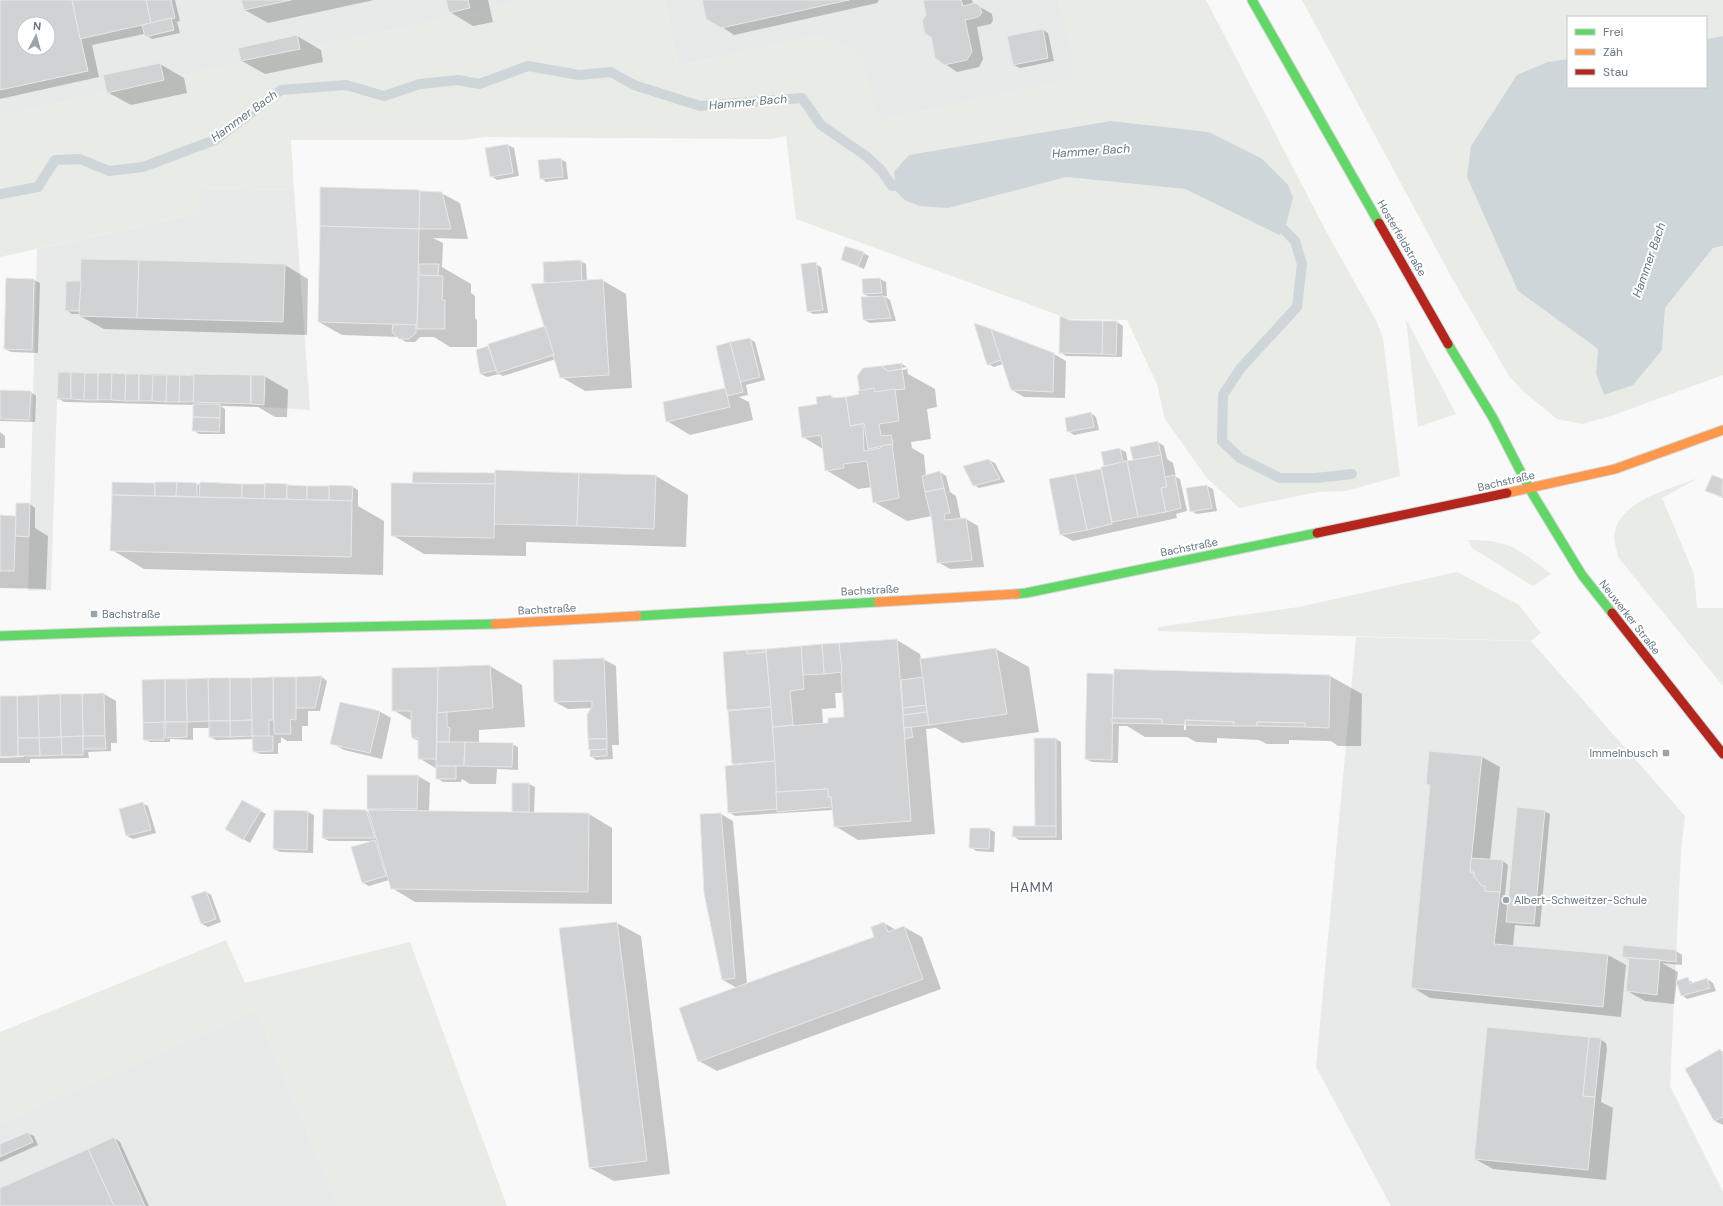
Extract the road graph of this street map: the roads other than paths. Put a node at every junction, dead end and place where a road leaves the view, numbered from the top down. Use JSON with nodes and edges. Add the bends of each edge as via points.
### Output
{"nodes":[{"id":1,"x":1252,"y":0,"type":"edge"},
{"id":2,"x":1723,"y":430,"type":"edge"},
{"id":3,"x":1529,"y":488,"type":"junction"},
{"id":4,"x":0,"y":636,"type":"edge"},
{"id":5,"x":1723,"y":754,"type":"edge"}],
"edges":[{"from":1,"to":3,"type":"street","name":"Hosterfeldstraße","via":[[1450,348],[1493,418]]},
{"from":2,"to":3,"type":"street","name":"Bachstraße","via":[[1615,469]]},
{"from":3,"to":4,"type":"street","name":"Bachstraße","via":[[1026,592],[469,626]]},
{"from":3,"to":5,"type":"street","name":"Neuwerker Straße","via":[[1582,575]]}]}
